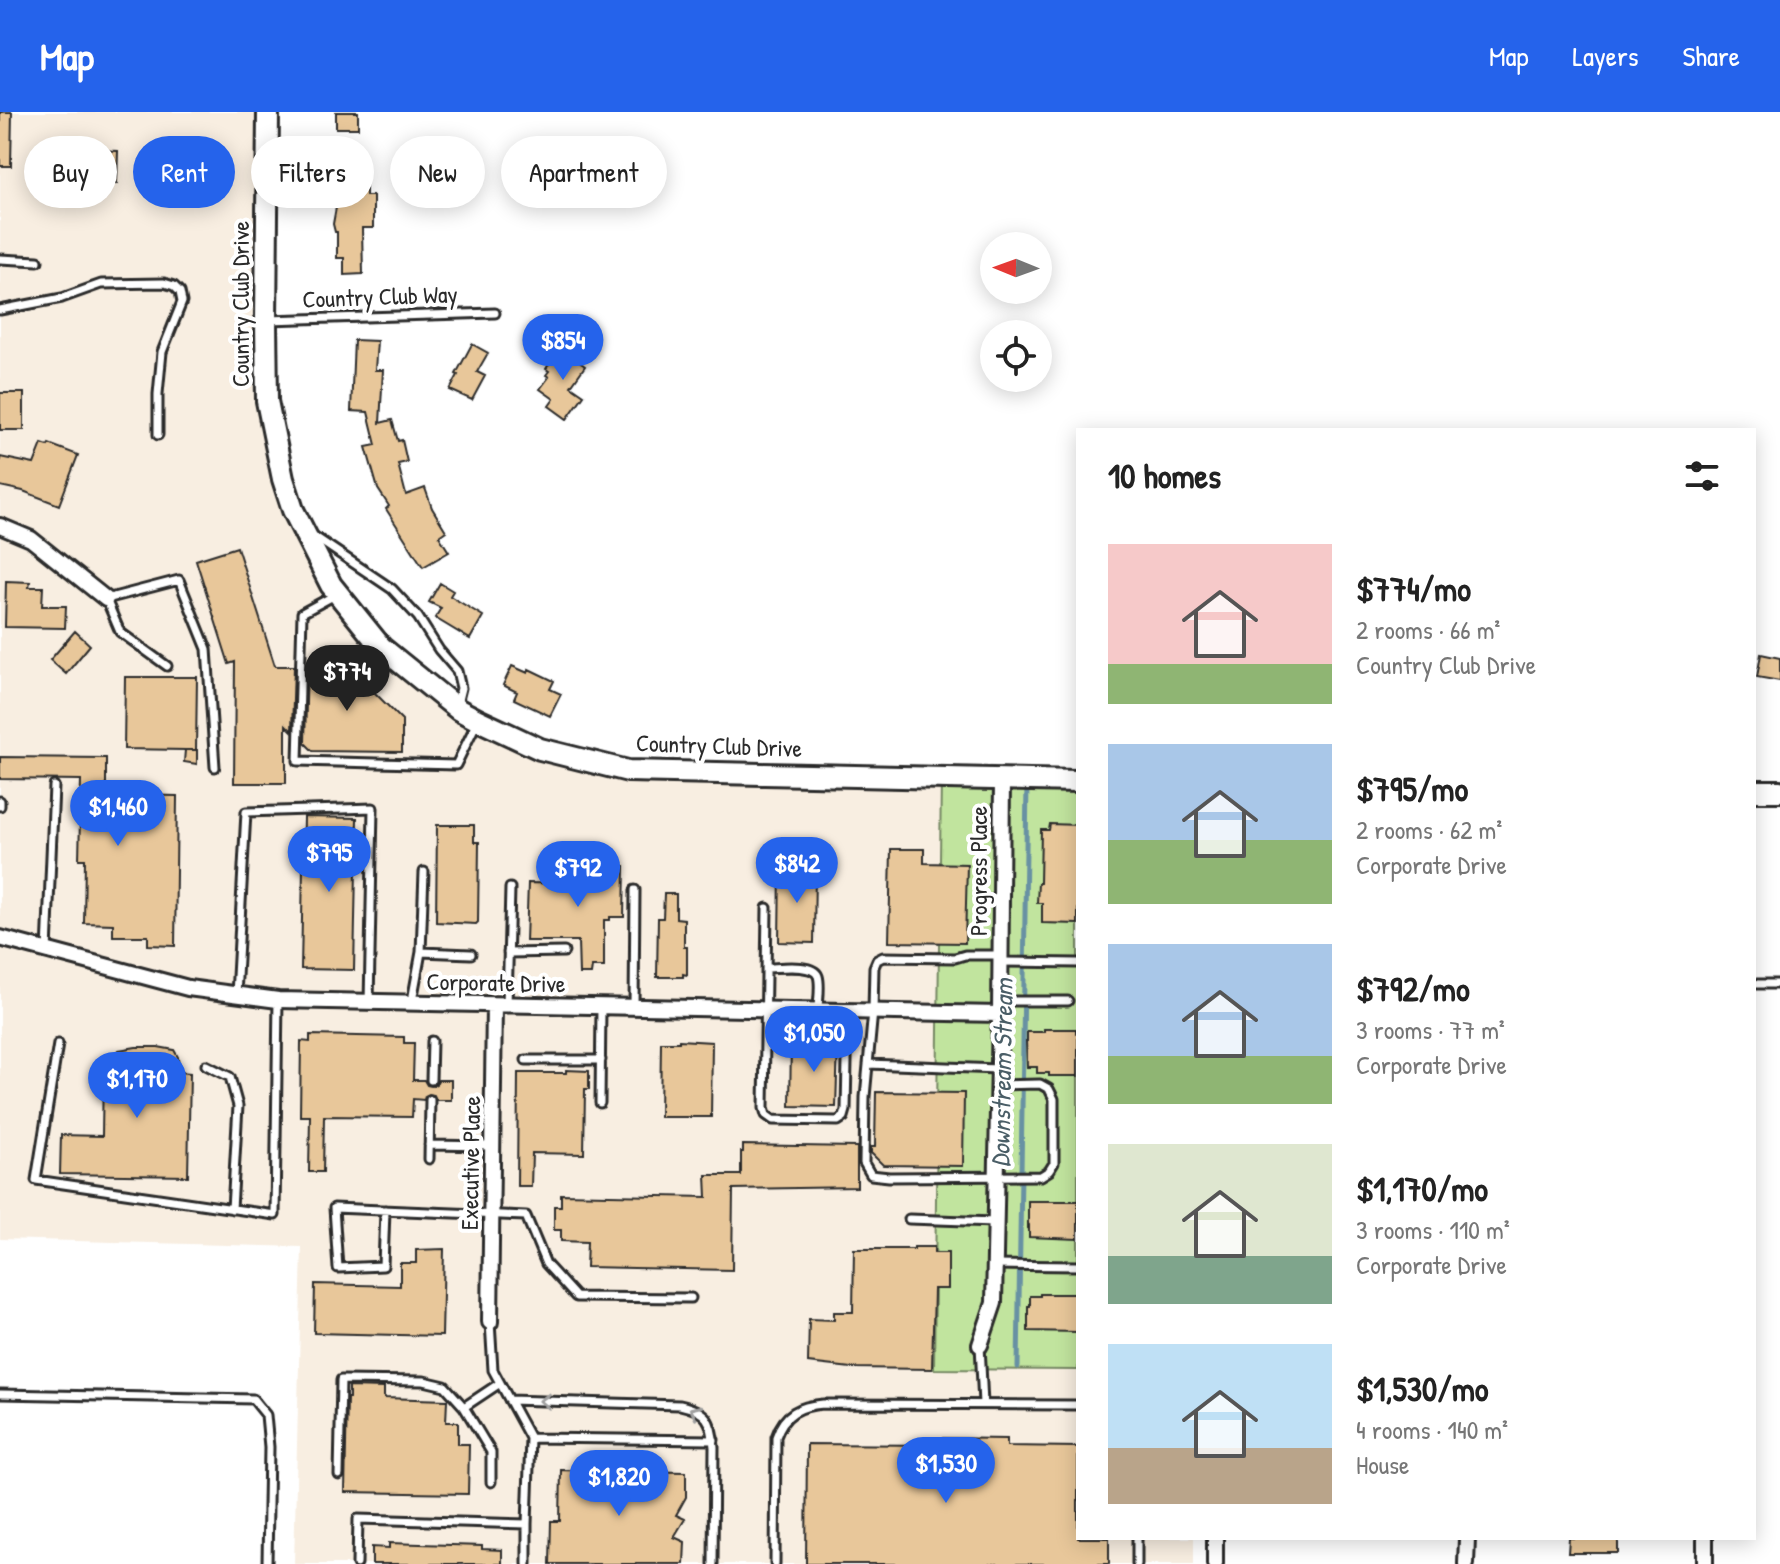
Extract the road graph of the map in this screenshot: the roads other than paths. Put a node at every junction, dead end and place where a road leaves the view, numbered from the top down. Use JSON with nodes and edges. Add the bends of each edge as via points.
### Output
{"nodes":[{"id":1,"x":268,"y":112,"type":"edge"},
{"id":2,"x":0,"y":259,"type":"edge"},
{"id":3,"x":38,"y":261,"type":"dead end"},
{"id":4,"x":0,"y":310,"type":"edge"},
{"id":5,"x":495,"y":313,"type":"dead end"},
{"id":6,"x":266,"y":321,"type":"junction"},
{"id":7,"x":158,"y":435,"type":"dead end"},
{"id":8,"x":0,"y":526,"type":"edge"},
{"id":9,"x":303,"y":530,"type":"junction"},
{"id":10,"x":338,"y":594,"type":"junction"},
{"id":11,"x":106,"y":599,"type":"junction"},
{"id":12,"x":167,"y":666,"type":"dead end"},
{"id":13,"x":456,"y":708,"type":"junction"},
{"id":14,"x":478,"y":720,"type":"junction"},
{"id":15,"x":215,"y":767,"type":"dead end"},
{"id":16,"x":1002,"y":779,"type":"junction"},
{"id":17,"x":1076,"y":781,"type":"edge"},
{"id":18,"x":54,"y":786,"type":"dead end"},
{"id":19,"x":1756,"y":791,"type":"edge"},
{"id":20,"x":1780,"y":791,"type":"edge"},
{"id":21,"x":424,"y":872,"type":"dead end"},
{"id":22,"x":510,"y":888,"type":"dead end"},
{"id":23,"x":635,"y":890,"type":"dead end"},
{"id":24,"x":767,"y":908,"type":"dead end"},
{"id":25,"x":0,"y":938,"type":"edge"},
{"id":26,"x":47,"y":951,"type":"junction"},
{"id":27,"x":421,"y":952,"type":"junction"},
{"id":28,"x":564,"y":952,"type":"dead end"},
{"id":29,"x":508,"y":953,"type":"junction"},
{"id":30,"x":471,"y":954,"type":"dead end"},
{"id":31,"x":1000,"y":959,"type":"junction"},
{"id":32,"x":1076,"y":963,"type":"edge"},
{"id":33,"x":767,"y":968,"type":"junction"},
{"id":34,"x":1756,"y":984,"type":"edge"},
{"id":35,"x":1780,"y":984,"type":"edge"},
{"id":36,"x":236,"y":995,"type":"junction"},
{"id":37,"x":278,"y":1000,"type":"junction"},
{"id":38,"x":1068,"y":1001,"type":"dead end"},
{"id":39,"x":369,"y":1003,"type":"junction"},
{"id":40,"x":411,"y":1004,"type":"junction"},
{"id":41,"x":501,"y":1005,"type":"junction"},
{"id":42,"x":601,"y":1007,"type":"junction"},
{"id":43,"x":634,"y":1007,"type":"junction"},
{"id":44,"x":1000,"y":1008,"type":"junction"},
{"id":45,"x":766,"y":1009,"type":"junction"},
{"id":46,"x":818,"y":1010,"type":"junction"},
{"id":47,"x":848,"y":1011,"type":"junction"},
{"id":48,"x":873,"y":1011,"type":"junction"},
{"id":49,"x":432,"y":1041,"type":"dead end"},
{"id":50,"x":58,"y":1044,"type":"dead end"},
{"id":51,"x":526,"y":1060,"type":"dead end"},
{"id":52,"x":601,"y":1060,"type":"junction"},
{"id":53,"x":868,"y":1064,"type":"junction"},
{"id":54,"x":206,"y":1065,"type":"dead end"},
{"id":55,"x":998,"y":1069,"type":"junction"},
{"id":56,"x":431,"y":1080,"type":"dead end"},
{"id":57,"x":998,"y":1085,"type":"junction"},
{"id":58,"x":430,"y":1100,"type":"dead end"},
{"id":59,"x":600,"y":1103,"type":"dead end"},
{"id":60,"x":429,"y":1145,"type":"junction"},
{"id":61,"x":493,"y":1147,"type":"junction"},
{"id":62,"x":429,"y":1159,"type":"dead end"},
{"id":63,"x":996,"y":1176,"type":"junction"},
{"id":64,"x":232,"y":1209,"type":"junction"},
{"id":65,"x":385,"y":1210,"type":"junction"},
{"id":66,"x":492,"y":1214,"type":"junction"},
{"id":67,"x":909,"y":1219,"type":"dead end"},
{"id":68,"x":996,"y":1222,"type":"junction"},
{"id":69,"x":995,"y":1265,"type":"junction"},
{"id":70,"x":1076,"y":1266,"type":"edge"},
{"id":71,"x":691,"y":1298,"type":"dead end"},
{"id":72,"x":490,"y":1322,"type":"joint"},
{"id":73,"x":980,"y":1345,"type":"joint"},
{"id":74,"x":500,"y":1383,"type":"junction"},
{"id":75,"x":0,"y":1394,"type":"edge"},
{"id":76,"x":509,"y":1400,"type":"junction"},
{"id":77,"x":983,"y":1404,"type":"junction"},
{"id":78,"x":1076,"y":1405,"type":"edge"},
{"id":79,"x":464,"y":1407,"type":"junction"},
{"id":80,"x":530,"y":1438,"type":"junction"},
{"id":81,"x":714,"y":1440,"type":"junction"},
{"id":82,"x":339,"y":1475,"type":"dead end"},
{"id":83,"x":491,"y":1482,"type":"dead end"},
{"id":84,"x":527,"y":1524,"type":"junction"},
{"id":85,"x":1137,"y":1540,"type":"edge"},
{"id":86,"x":1215,"y":1540,"type":"edge"},
{"id":87,"x":1467,"y":1540,"type":"edge"},
{"id":88,"x":1705,"y":1540,"type":"edge"},
{"id":89,"x":267,"y":1564,"type":"edge"},
{"id":90,"x":357,"y":1564,"type":"edge"},
{"id":91,"x":527,"y":1564,"type":"edge"},
{"id":92,"x":713,"y":1564,"type":"edge"},
{"id":93,"x":775,"y":1564,"type":"edge"},
{"id":94,"x":1137,"y":1564,"type":"edge"},
{"id":95,"x":1215,"y":1564,"type":"edge"},
{"id":96,"x":1466,"y":1564,"type":"edge"},
{"id":97,"x":1705,"y":1564,"type":"edge"}],
"edges":[{"from":1,"to":6,"type":"street","name":"Country Club Drive"},
{"from":2,"to":3,"type":"lane"},
{"from":4,"to":7,"type":"lane","via":[[101,284],[174,286],[182,302],[162,352]]},
{"from":5,"to":6,"type":"lane","name":"Country Club Way"},
{"from":6,"to":9,"type":"street","name":"Country Club Drive","via":[[267,401],[283,479]]},
{"from":8,"to":11,"type":"street","via":[[31,539]]},
{"from":9,"to":10,"type":"street","name":"Country Club Drive"},
{"from":9,"to":13,"type":"lane","via":[[392,589],[418,617],[457,671],[461,688]]},
{"from":10,"to":13,"type":"street","name":"Country Club Drive","via":[[381,647]]},
{"from":10,"to":14,"type":"lane","via":[[302,613],[298,761],[456,765]]},
{"from":11,"to":12,"type":"lane","via":[[120,632]]},
{"from":11,"to":15,"type":"lane","via":[[179,580],[207,649]]},
{"from":13,"to":14,"type":"street","name":"Country Club Drive"},
{"from":14,"to":16,"type":"street","name":"Country Club Drive","via":[[540,749],[628,771]]},
{"from":16,"to":17,"type":"street","name":"Country Club Drive"},
{"from":16,"to":31,"type":"street","name":"Progress Place"},
{"from":18,"to":26,"type":"lane"},
{"from":19,"to":20,"type":"street"},
{"from":21,"to":27,"type":"lane"},
{"from":22,"to":29,"type":"lane"},
{"from":23,"to":43,"type":"lane"},
{"from":24,"to":33,"type":"lane"},
{"from":25,"to":26,"type":"street","name":"Corporate Drive"},
{"from":26,"to":36,"type":"street","name":"Corporate Drive","via":[[188,988]]},
{"from":27,"to":30,"type":"lane"},
{"from":27,"to":40,"type":"lane"},
{"from":28,"to":29,"type":"lane"},
{"from":29,"to":41,"type":"lane"},
{"from":31,"to":32,"type":"lane"},
{"from":31,"to":44,"type":"street","name":"Progress Place"},
{"from":31,"to":48,"type":"lane","via":[[883,957],[874,967]]},
{"from":33,"to":45,"type":"lane"},
{"from":33,"to":46,"type":"lane","via":[[815,972]]},
{"from":34,"to":35,"type":"lane"},
{"from":36,"to":37,"type":"street","name":"Corporate Drive"},
{"from":36,"to":39,"type":"lane","via":[[246,812],[373,808]]},
{"from":37,"to":39,"type":"street","name":"Corporate Drive"},
{"from":37,"to":64,"type":"lane","via":[[275,1215]]},
{"from":38,"to":44,"type":"lane"},
{"from":39,"to":40,"type":"street","name":"Corporate Drive"},
{"from":40,"to":41,"type":"street","name":"Corporate Drive"},
{"from":41,"to":42,"type":"street","name":"Corporate Drive"},
{"from":41,"to":61,"type":"street","name":"Executive Place"},
{"from":42,"to":43,"type":"street","name":"Corporate Drive"},
{"from":42,"to":52,"type":"lane"},
{"from":43,"to":45,"type":"street","name":"Corporate Drive"},
{"from":44,"to":48,"type":"street","name":"Corporate Drive"},
{"from":44,"to":55,"type":"street","name":"Progress Place"},
{"from":45,"to":46,"type":"street","name":"Corporate Drive"},
{"from":45,"to":47,"type":"lane","via":[[764,1108],[773,1120],[844,1117]]},
{"from":46,"to":47,"type":"street","name":"Corporate Drive"},
{"from":47,"to":48,"type":"street","name":"Corporate Drive"},
{"from":48,"to":53,"type":"lane"},
{"from":49,"to":56,"type":"lane"},
{"from":50,"to":64,"type":"lane","via":[[36,1180]]},
{"from":51,"to":52,"type":"lane"},
{"from":52,"to":59,"type":"lane"},
{"from":53,"to":55,"type":"lane"},
{"from":53,"to":63,"type":"lane","via":[[864,1163],[871,1175]]},
{"from":54,"to":64,"type":"lane","via":[[230,1077],[238,1106]]},
{"from":55,"to":57,"type":"street","name":"Progress Place"},
{"from":57,"to":63,"type":"street","name":"Progress Place"},
{"from":57,"to":63,"type":"lane","via":[[1040,1084],[1049,1089],[1054,1099],[1054,1163],[1041,1176]]},
{"from":58,"to":60,"type":"lane"},
{"from":60,"to":61,"type":"lane"},
{"from":60,"to":62,"type":"lane"},
{"from":61,"to":66,"type":"street","name":"Executive Place"},
{"from":63,"to":68,"type":"street","name":"Progress Place"},
{"from":65,"to":65,"type":"lane","via":[[334,1208],[338,1268],[383,1266]]},
{"from":65,"to":66,"type":"lane"},
{"from":66,"to":71,"type":"lane","via":[[526,1216],[546,1264],[576,1297]]},
{"from":66,"to":72,"type":"street","name":"Executive Place"},
{"from":67,"to":68,"type":"lane"},
{"from":68,"to":69,"type":"street","name":"Progress Place"},
{"from":69,"to":70,"type":"lane"},
{"from":69,"to":73,"type":"street","name":"Progress Place","via":[[994,1303]]},
{"from":72,"to":74,"type":"lane","via":[[493,1370]]},
{"from":73,"to":77,"type":"lane"},
{"from":74,"to":76,"type":"lane"},
{"from":74,"to":79,"type":"lane"},
{"from":75,"to":89,"type":"lane","via":[[253,1399],[266,1415],[269,1447]]},
{"from":76,"to":80,"type":"lane"},
{"from":81,"to":76,"type":"lane","one_way":true,"via":[[707,1416],[680,1405]]},
{"from":77,"to":78,"type":"lane"},
{"from":77,"to":93,"type":"lane","via":[[823,1404],[790,1414],[776,1437]]},
{"from":79,"to":82,"type":"lane","via":[[445,1386],[424,1381],[341,1380]]},
{"from":79,"to":83,"type":"lane","via":[[491,1452]]},
{"from":80,"to":81,"type":"lane"},
{"from":80,"to":84,"type":"lane"},
{"from":81,"to":92,"type":"lane"},
{"from":84,"to":90,"type":"lane","via":[[358,1519]]},
{"from":84,"to":91,"type":"lane"},
{"from":85,"to":94,"type":"lane"},
{"from":86,"to":95,"type":"street"},
{"from":87,"to":96,"type":"street"},
{"from":88,"to":97,"type":"street"}]}
